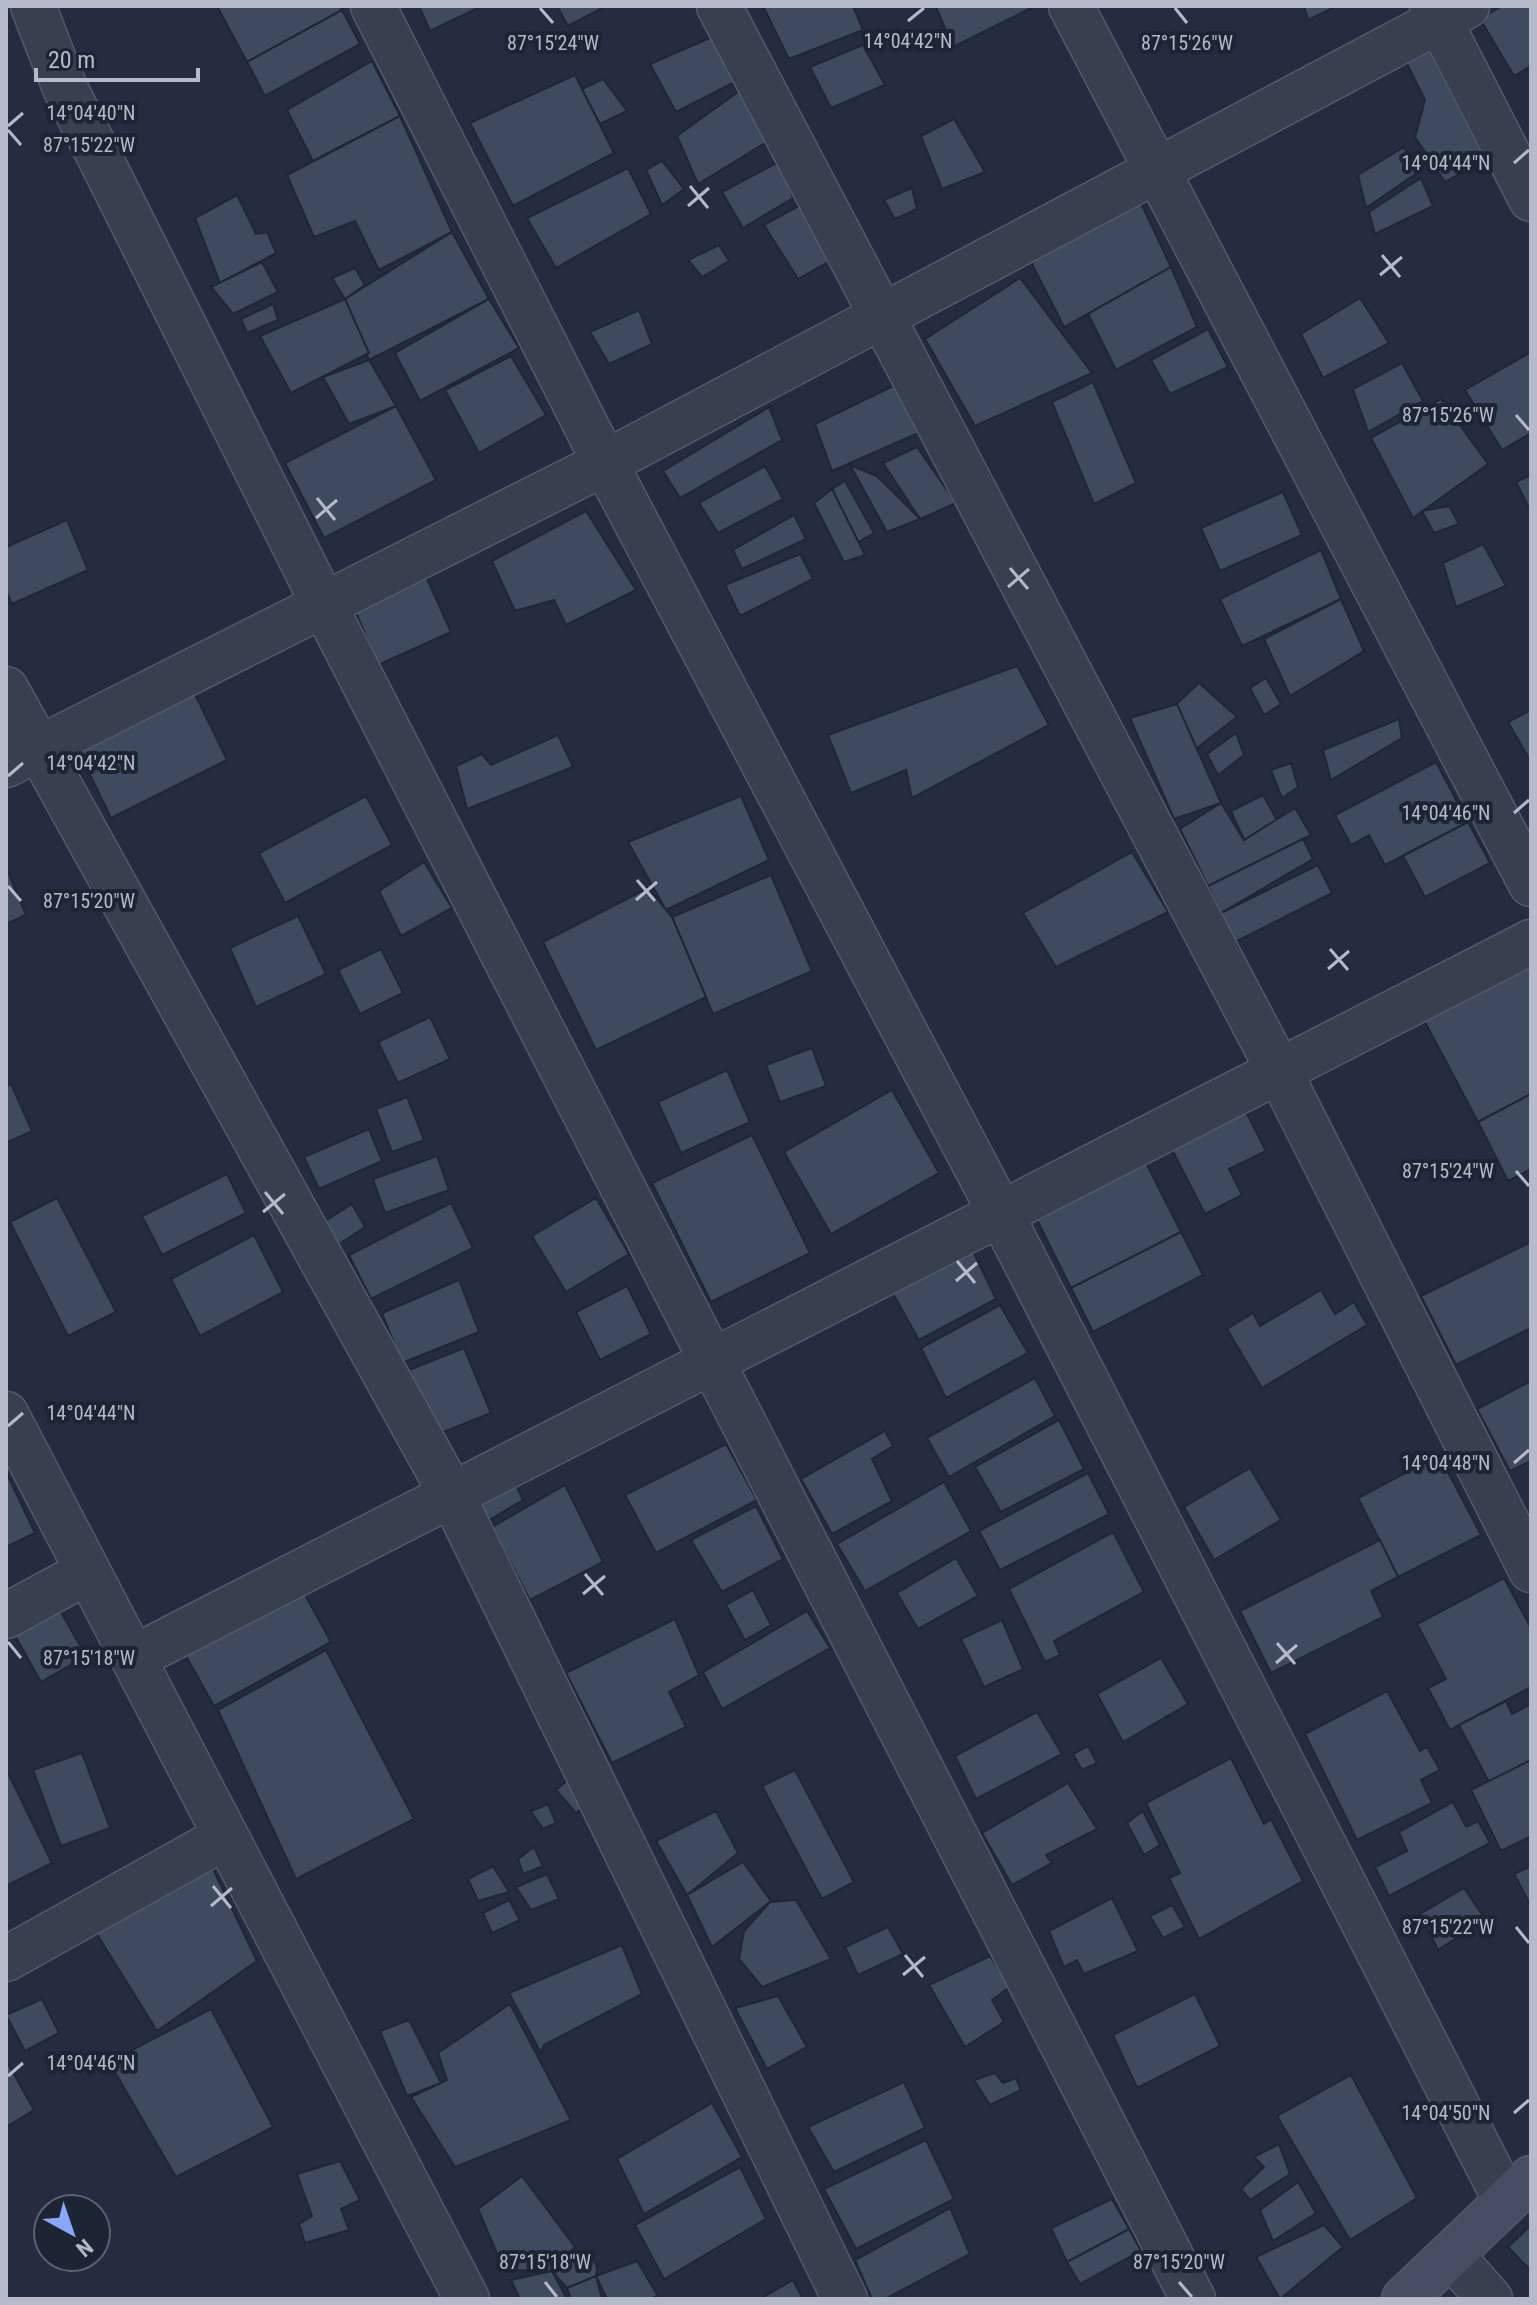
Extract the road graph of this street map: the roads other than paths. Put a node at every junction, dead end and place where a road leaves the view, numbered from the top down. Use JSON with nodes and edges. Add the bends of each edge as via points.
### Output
{"nodes":[{"id":1,"x":33,"y":6,"type":"edge"},
{"id":2,"x":373,"y":6,"type":"edge"},
{"id":3,"x":719,"y":6,"type":"edge"},
{"id":4,"x":1071,"y":6,"type":"edge"},
{"id":5,"x":1446,"y":11,"type":"edge"},
{"id":6,"x":1155,"y":170,"type":"junction"},
{"id":7,"x":1531,"y":199,"type":"edge"},
{"id":8,"x":883,"y":317,"type":"junction"},
{"id":9,"x":605,"y":463,"type":"junction"},
{"id":10,"x":324,"y":605,"type":"junction"},
{"id":11,"x":6,"y":689,"type":"edge"},
{"id":12,"x":22,"y":757,"type":"edge"},
{"id":13,"x":1531,"y":884,"type":"edge"},
{"id":14,"x":1531,"y":942,"type":"edge"},
{"id":15,"x":1279,"y":1071,"type":"junction"},
{"id":16,"x":1001,"y":1214,"type":"junction"},
{"id":17,"x":711,"y":1362,"type":"junction"},
{"id":18,"x":6,"y":1414,"type":"edge"},
{"id":19,"x":452,"y":1495,"type":"junction"},
{"id":20,"x":1531,"y":1570,"type":"edge"},
{"id":21,"x":87,"y":1572,"type":"junction"},
{"id":22,"x":6,"y":1616,"type":"edge"},
{"id":23,"x":133,"y":1658,"type":"junction"},
{"id":24,"x":225,"y":1837,"type":"junction"},
{"id":25,"x":6,"y":1959,"type":"edge"},
{"id":26,"x":1519,"y":2190,"type":"edge"},
{"id":27,"x":1451,"y":2255,"type":"junction"},
{"id":28,"x":467,"y":2299,"type":"edge"},
{"id":29,"x":845,"y":2299,"type":"edge"},
{"id":30,"x":1193,"y":2299,"type":"edge"},
{"id":31,"x":1404,"y":2299,"type":"edge"},
{"id":32,"x":1490,"y":2299,"type":"edge"}],
"edges":[{"from":1,"to":10,"type":"street","via":[[65,88]]},
{"from":2,"to":9,"type":"street"},
{"from":3,"to":8,"type":"street"},
{"from":4,"to":6,"type":"street"},
{"from":5,"to":6,"type":"street"},
{"from":5,"to":7,"type":"street"},
{"from":6,"to":8,"type":"street"},
{"from":6,"to":13,"type":"street"},
{"from":8,"to":9,"type":"street"},
{"from":8,"to":15,"type":"street"},
{"from":9,"to":10,"type":"street"},
{"from":9,"to":16,"type":"street"},
{"from":10,"to":12,"type":"street"},
{"from":10,"to":17,"type":"street"},
{"from":11,"to":12,"type":"street"},
{"from":12,"to":19,"type":"street"},
{"from":14,"to":15,"type":"street"},
{"from":15,"to":16,"type":"street"},
{"from":15,"to":20,"type":"street"},
{"from":16,"to":17,"type":"street"},
{"from":16,"to":26,"type":"street"},
{"from":17,"to":19,"type":"street"},
{"from":17,"to":30,"type":"street"},
{"from":18,"to":21,"type":"street"},
{"from":19,"to":23,"type":"street"},
{"from":19,"to":29,"type":"street"},
{"from":21,"to":22,"type":"street"},
{"from":21,"to":23,"type":"street"},
{"from":23,"to":24,"type":"street"},
{"from":24,"to":25,"type":"street"},
{"from":24,"to":28,"type":"street"},
{"from":26,"to":27,"type":"street"},
{"from":27,"to":31,"type":"street"},
{"from":27,"to":32,"type":"street"}]}
